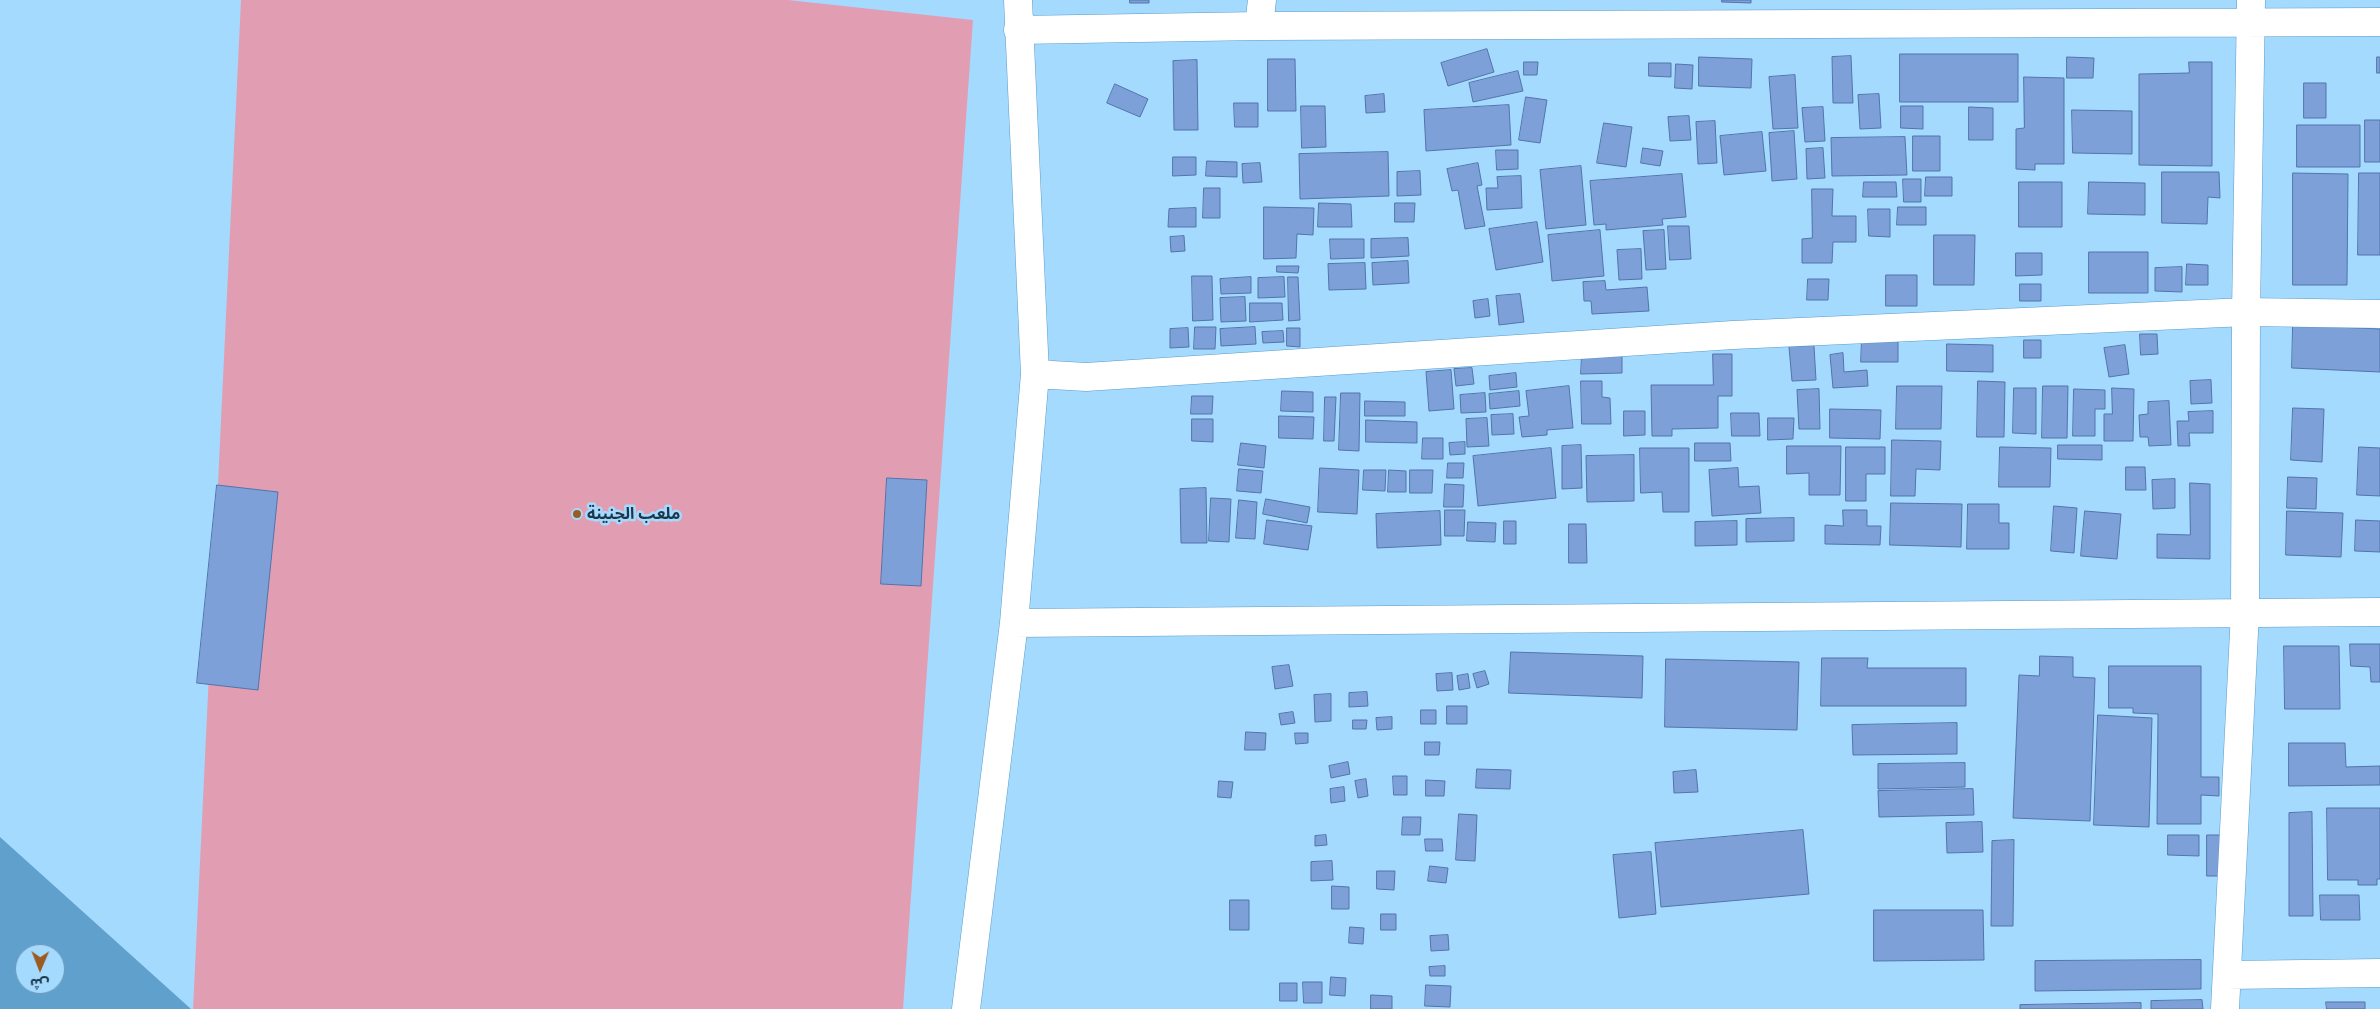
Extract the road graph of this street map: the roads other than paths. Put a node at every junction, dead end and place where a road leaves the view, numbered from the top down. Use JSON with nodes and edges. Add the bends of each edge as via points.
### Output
{"nodes":[{"id":1,"x":1018,"y":0,"type":"edge"},
{"id":2,"x":2251,"y":11,"type":"edge"},
{"id":3,"x":1261,"y":13,"type":"edge"},
{"id":4,"x":2380,"y":22,"type":"edge"},
{"id":5,"x":1018,"y":30,"type":"junction"},
{"id":6,"x":2246,"y":312,"type":"junction"},
{"id":7,"x":2380,"y":314,"type":"edge"},
{"id":8,"x":1035,"y":374,"type":"junction"},
{"id":9,"x":2245,"y":612,"type":"junction"},
{"id":10,"x":2380,"y":612,"type":"edge"},
{"id":11,"x":1014,"y":623,"type":"junction"},
{"id":12,"x":2380,"y":973,"type":"edge"},
{"id":13,"x":2227,"y":975,"type":"junction"},
{"id":14,"x":966,"y":1009,"type":"edge"},
{"id":15,"x":2225,"y":1009,"type":"edge"}],
"edges":[{"from":1,"to":5,"type":"street"},
{"from":2,"to":3,"type":"street"},
{"from":2,"to":4,"type":"street"},
{"from":2,"to":6,"type":"street"},
{"from":3,"to":5,"type":"street"},
{"from":5,"to":8,"type":"street"},
{"from":6,"to":7,"type":"street"},
{"from":6,"to":8,"type":"street","via":[[1733,335],[1086,377]]},
{"from":6,"to":9,"type":"street"},
{"from":8,"to":11,"type":"street"},
{"from":9,"to":10,"type":"street"},
{"from":9,"to":11,"type":"street"},
{"from":9,"to":13,"type":"street"},
{"from":11,"to":14,"type":"street"},
{"from":12,"to":13,"type":"street"},
{"from":13,"to":15,"type":"street"}]}
